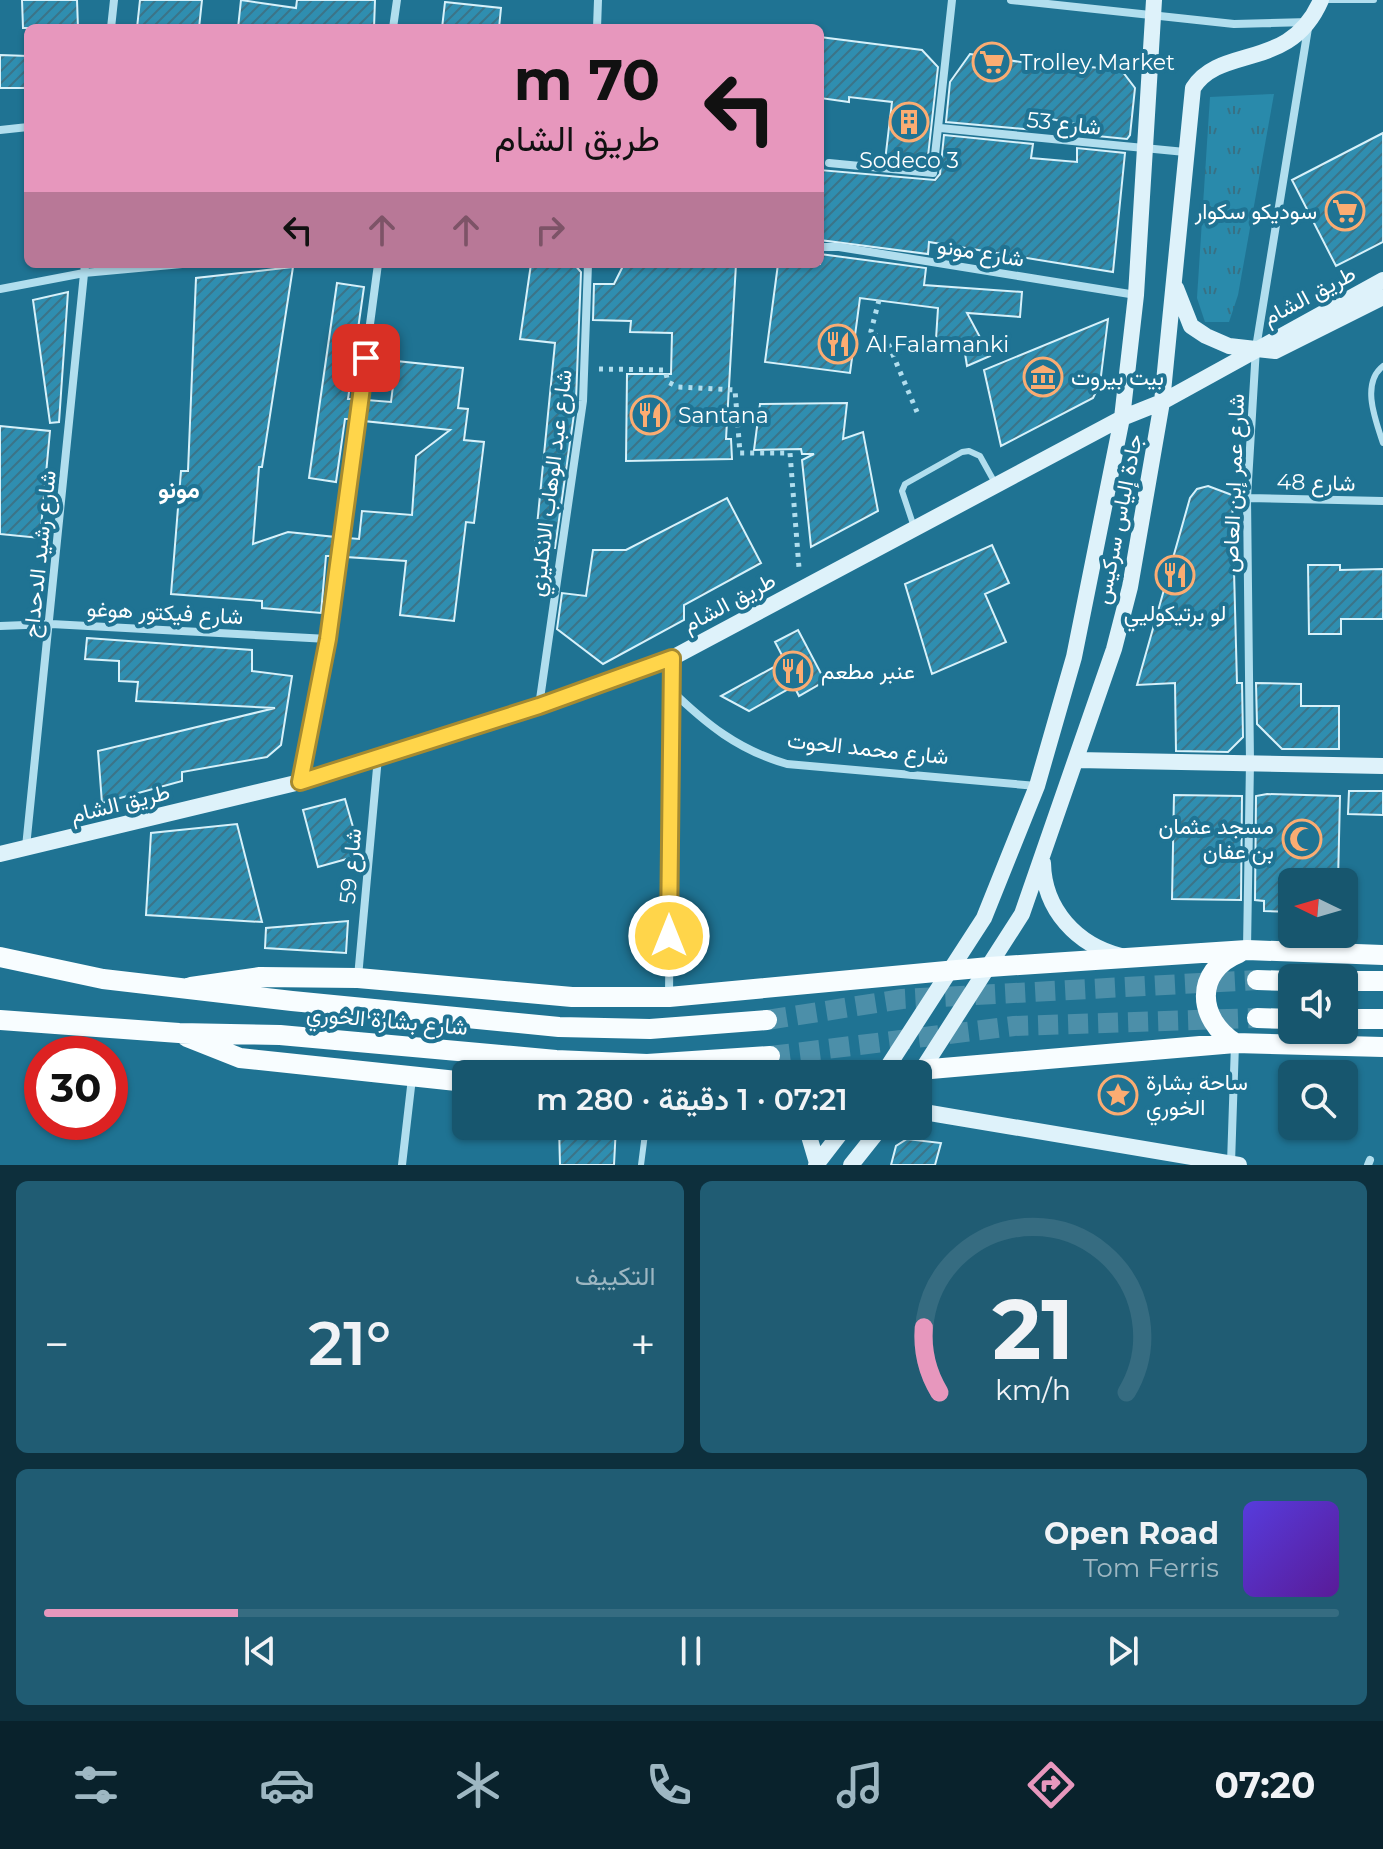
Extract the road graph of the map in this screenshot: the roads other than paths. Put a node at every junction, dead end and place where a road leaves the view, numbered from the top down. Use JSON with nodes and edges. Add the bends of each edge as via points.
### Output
{"nodes":[{"id":1,"x":114,"y":0,"type":"edge"},
{"id":2,"x":397,"y":0,"type":"edge"},
{"id":3,"x":598,"y":0,"type":"edge"},
{"id":4,"x":952,"y":0,"type":"edge"},
{"id":5,"x":1011,"y":0,"type":"edge"},
{"id":6,"x":1321,"y":0,"type":"edge"},
{"id":7,"x":1374,"y":0,"type":"edge"},
{"id":8,"x":1048,"y":2,"type":"edge"},
{"id":9,"x":1153,"y":6,"type":"edge"},
{"id":10,"x":1309,"y":22,"type":"junction"},
{"id":11,"x":111,"y":24,"type":"edge"},
{"id":12,"x":394,"y":24,"type":"edge"},
{"id":13,"x":597,"y":24,"type":"edge"},
{"id":14,"x":24,"y":127,"type":"edge"},
{"id":15,"x":940,"y":128,"type":"junction"},
{"id":16,"x":0,"y":130,"type":"edge"},
{"id":17,"x":1146,"y":149,"type":"junction"},
{"id":18,"x":1185,"y":152,"type":"junction"},
{"id":19,"x":829,"y":163,"type":"dead end"},
{"id":20,"x":824,"y":247,"type":"edge"},
{"id":21,"x":85,"y":268,"type":"edge"},
{"id":22,"x":377,"y":268,"type":"edge"},
{"id":23,"x":588,"y":268,"type":"edge"},
{"id":24,"x":1174,"y":275,"type":"junction"},
{"id":25,"x":1383,"y":280,"type":"edge"},
{"id":26,"x":0,"y":289,"type":"edge"},
{"id":27,"x":1136,"y":295,"type":"junction"},
{"id":28,"x":1383,"y":297,"type":"edge"},
{"id":29,"x":1256,"y":348,"type":"junction"},
{"id":30,"x":1383,"y":366,"type":"edge"},
{"id":31,"x":1162,"y":402,"type":"junction"},
{"id":32,"x":1122,"y":418,"type":"junction"},
{"id":33,"x":1383,"y":443,"type":"edge"},
{"id":34,"x":996,"y":486,"type":"junction"},
{"id":35,"x":1247,"y":498,"type":"junction"},
{"id":36,"x":1383,"y":501,"type":"edge"},
{"id":37,"x":915,"y":529,"type":"junction"},
{"id":38,"x":51,"y":624,"type":"junction"},
{"id":39,"x":0,"y":626,"type":"edge"},
{"id":40,"x":328,"y":639,"type":"junction"},
{"id":41,"x":672,"y":658,"type":"junction"},
{"id":42,"x":670,"y":689,"type":"junction"},
{"id":43,"x":539,"y":706,"type":"junction"},
{"id":44,"x":378,"y":757,"type":"junction"},
{"id":45,"x":1077,"y":760,"type":"junction"},
{"id":46,"x":1250,"y":762,"type":"junction"},
{"id":47,"x":1383,"y":766,"type":"edge"},
{"id":48,"x":300,"y":782,"type":"junction"},
{"id":49,"x":1037,"y":786,"type":"junction"},
{"id":50,"x":26,"y":848,"type":"junction"},
{"id":51,"x":0,"y":854,"type":"edge"},
{"id":52,"x":1043,"y":855,"type":"junction"},
{"id":53,"x":1247,"y":950,"type":"junction"},
{"id":54,"x":1383,"y":955,"type":"edge"},
{"id":55,"x":0,"y":957,"type":"edge"},
{"id":56,"x":1131,"y":959,"type":"junction"},
{"id":57,"x":989,"y":967,"type":"junction"},
{"id":58,"x":951,"y":971,"type":"junction"},
{"id":59,"x":358,"y":978,"type":"junction"},
{"id":60,"x":1257,"y":980,"type":"tunnel mouth"},
{"id":61,"x":1278,"y":981,"type":"edge"},
{"id":62,"x":1358,"y":981,"type":"edge"},
{"id":63,"x":1383,"y":981,"type":"edge"},
{"id":64,"x":191,"y":987,"type":"junction"},
{"id":65,"x":669,"y":997,"type":"junction"},
{"id":66,"x":1257,"y":1018,"type":"tunnel mouth"},
{"id":67,"x":1278,"y":1019,"type":"edge"},
{"id":68,"x":1358,"y":1019,"type":"edge"},
{"id":69,"x":1383,"y":1019,"type":"edge"},
{"id":70,"x":0,"y":1020,"type":"edge"},
{"id":71,"x":767,"y":1020,"type":"tunnel mouth"},
{"id":72,"x":179,"y":1033,"type":"junction"},
{"id":73,"x":1235,"y":1043,"type":"junction"},
{"id":74,"x":1383,"y":1047,"type":"edge"},
{"id":75,"x":770,"y":1056,"type":"tunnel mouth"},
{"id":76,"x":890,"y":1060,"type":"edge"},
{"id":77,"x":928,"y":1060,"type":"edge"},
{"id":78,"x":932,"y":1071,"type":"edge"},
{"id":79,"x":412,"y":1077,"type":"junction"},
{"id":80,"x":452,"y":1081,"type":"edge"},
{"id":81,"x":932,"y":1113,"type":"edge"},
{"id":82,"x":644,"y":1140,"type":"edge"},
{"id":83,"x":810,"y":1140,"type":"edge"},
{"id":84,"x":835,"y":1140,"type":"edge"},
{"id":85,"x":871,"y":1140,"type":"edge"},
{"id":86,"x":816,"y":1164,"type":"edge"},
{"id":87,"x":1235,"y":1164,"type":"edge"},
{"id":88,"x":402,"y":1165,"type":"edge"},
{"id":89,"x":641,"y":1165,"type":"edge"},
{"id":90,"x":851,"y":1165,"type":"edge"}],
"edges":[{"from":1,"to":11,"type":"street"},
{"from":2,"to":12,"type":"street"},
{"from":3,"to":13,"type":"street"},
{"from":4,"to":15,"type":"street"},
{"from":5,"to":8,"type":"street"},
{"from":6,"to":7,"type":"lane"},
{"from":6,"to":10,"type":"main road","name":"جادة إلياس سركيس"},
{"from":8,"to":9,"type":"street"},
{"from":9,"to":10,"type":"street","via":[[1234,24]]},
{"from":9,"to":17,"type":"main road","name":"جادة إلياس سركيس"},
{"from":10,"to":18,"type":"main road","name":"جادة إلياس سركيس","via":[[1272,51],[1215,67],[1199,79],[1190,98]]},
{"from":10,"to":29,"type":"street","name":"شارع عمر إبن العاص"},
{"from":14,"to":16,"type":"street"},
{"from":15,"to":17,"type":"street","name":"شارع 53"},
{"from":15,"to":19,"type":"street","via":[[933,173]]},
{"from":17,"to":18,"type":"street","name":"شارع 53"},
{"from":17,"to":27,"type":"main road","name":"جادة إلياس سركيس"},
{"from":18,"to":24,"type":"main road","name":"جادة إلياس سركيس"},
{"from":20,"to":27,"type":"street","name":"شارع مونو"},
{"from":21,"to":26,"type":"street"},
{"from":21,"to":38,"type":"street","name":"شارع رشيد الدحداح"},
{"from":22,"to":40,"type":"street"},
{"from":23,"to":43,"type":"street","name":"شارع عبد الوهاب الانكليزي","via":[[583,401]]},
{"from":24,"to":29,"type":"main road","via":[[1191,326],[1219,343]]},
{"from":24,"to":31,"type":"main road","name":"جادة إلياس سركيس"},
{"from":25,"to":29,"type":"main road","name":"طريق الشام"},
{"from":27,"to":32,"type":"main road","name":"جادة إلياس سركيس"},
{"from":28,"to":29,"type":"main road","name":"طريق الشام","via":[[1286,349]]},
{"from":29,"to":31,"type":"main road","name":"طريق الشام"},
{"from":29,"to":35,"type":"street","name":"شارع عمر إبن العاص"},
{"from":30,"to":33,"type":"lane","via":[[1370,385]]},
{"from":31,"to":32,"type":"main road","name":"طريق الشام"},
{"from":31,"to":45,"type":"main road","name":"جادة إلياس سركيس","via":[[1130,587]]},
{"from":32,"to":34,"type":"main road","name":"طريق الشام"},
{"from":32,"to":49,"type":"main road","name":"جادة إلياس سركيس","via":[[1087,601]]},
{"from":34,"to":37,"type":"main road","name":"طريق الشام"},
{"from":34,"to":37,"type":"lane","via":[[980,456],[962,452],[905,484],[902,491]]},
{"from":35,"to":36,"type":"street","name":"شارع 48"},
{"from":35,"to":46,"type":"street","name":"شارع عمر إبن العاص"},
{"from":37,"to":41,"type":"main road","name":"طريق الشام"},
{"from":38,"to":39,"type":"street","name":"شارع فيكتور هوغو"},
{"from":38,"to":40,"type":"street","name":"شارع فيكتور هوغو"},
{"from":38,"to":50,"type":"street","name":"شارع رشيد الدحداح"},
{"from":40,"to":48,"type":"street"},
{"from":41,"to":42,"type":"street"},
{"from":41,"to":43,"type":"main road","name":"طريق الشام"},
{"from":42,"to":49,"type":"street","name":"شارع محمد الحوت","via":[[723,737],[764,758]]},
{"from":42,"to":65,"type":"street"},
{"from":43,"to":44,"type":"main road","name":"طريق الشام"},
{"from":44,"to":48,"type":"main road","name":"طريق الشام"},
{"from":44,"to":59,"type":"street","name":"شارع 59"},
{"from":45,"to":46,"type":"main road"},
{"from":45,"to":52,"type":"main road","name":"جادة إلياس سركيس"},
{"from":46,"to":47,"type":"main road"},
{"from":46,"to":53,"type":"street","name":"شارع عمر إبن العاص"},
{"from":48,"to":50,"type":"main road","name":"طريق الشام"},
{"from":49,"to":58,"type":"main road","name":"جادة إلياس سركيس","via":[[984,918]]},
{"from":50,"to":51,"type":"main road","name":"طريق الشام"},
{"from":52,"to":56,"type":"main road","via":[[1050,901],[1064,922],[1094,946]]},
{"from":52,"to":57,"type":"main road","name":"جادة إلياس سركيس","via":[[1022,914]]},
{"from":53,"to":54,"type":"main road"},
{"from":53,"to":56,"type":"main road"},
{"from":53,"to":73,"type":"main road","via":[[1225,958],[1211,971],[1206,989],[1207,1011],[1215,1027]]},
{"from":55,"to":64,"type":"main road","name":"شارع بشارة الخوري","via":[[103,979]]},
{"from":56,"to":57,"type":"main road"},
{"from":57,"to":58,"type":"main road"},
{"from":57,"to":77,"type":"main road","name":"جادة إلياس سركيس"},
{"from":58,"to":65,"type":"main road"},
{"from":58,"to":76,"type":"main road","name":"جادة إلياس سركيس"},
{"from":59,"to":64,"type":"main road","via":[[260,977]]},
{"from":59,"to":65,"type":"main road","via":[[572,997]]},
{"from":60,"to":61,"type":"main road"},
{"from":62,"to":63,"type":"main road"},
{"from":64,"to":71,"type":"main road","name":"شارع بشارة الخوري","via":[[559,1027],[650,1029]]},
{"from":66,"to":67,"type":"main road"},
{"from":68,"to":69,"type":"main road"},
{"from":70,"to":72,"type":"main road","name":"شارع بشارة الخوري"},
{"from":72,"to":75,"type":"main road","name":"شارع بشارة الخوري","via":[[280,1035],[647,1064]]},
{"from":72,"to":79,"type":"main road","via":[[240,1058]]},
{"from":73,"to":74,"type":"main road"},
{"from":73,"to":78,"type":"main road"},
{"from":73,"to":87,"type":"street"},
{"from":79,"to":80,"type":"main road"},
{"from":79,"to":88,"type":"street"},
{"from":81,"to":87,"type":"main road"},
{"from":82,"to":89,"type":"lane"},
{"from":83,"to":86,"type":"main road"},
{"from":84,"to":86,"type":"main road"},
{"from":85,"to":90,"type":"main road"}]}
